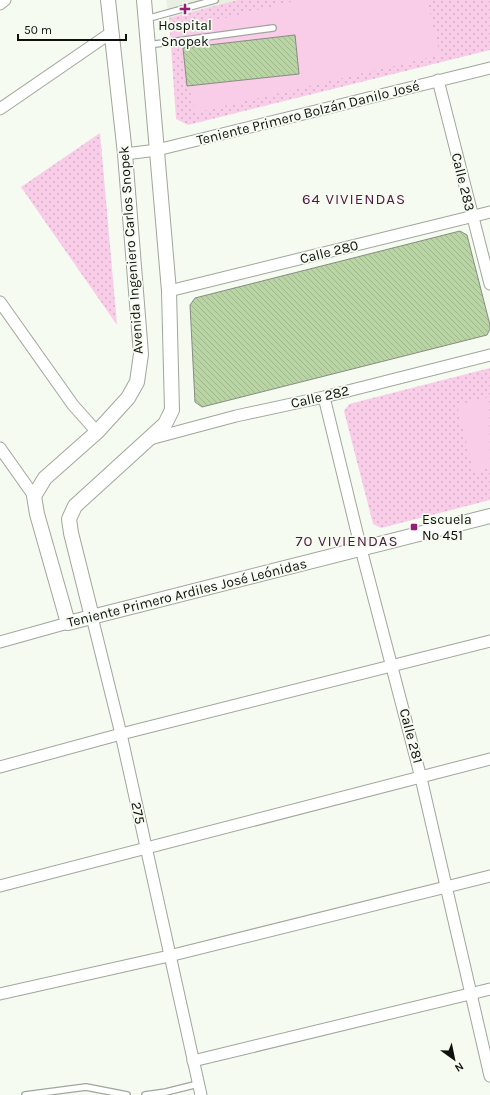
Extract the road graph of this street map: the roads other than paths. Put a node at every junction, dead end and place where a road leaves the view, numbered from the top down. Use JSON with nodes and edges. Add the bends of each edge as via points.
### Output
{"nodes":[{"id":1,"x":5,"y":0,"type":"edge"},
{"id":2,"x":108,"y":0,"type":"edge"},
{"id":3,"x":144,"y":0,"type":"edge"},
{"id":4,"x":215,"y":0,"type":"edge"},
{"id":5,"x":0,"y":4,"type":"edge"},
{"id":6,"x":146,"y":20,"type":"junction"},
{"id":7,"x":273,"y":28,"type":"dead end"},
{"id":8,"x":112,"y":32,"type":"junction"},
{"id":9,"x":148,"y":45,"type":"junction"},
{"id":10,"x":490,"y":68,"type":"edge"},
{"id":11,"x":438,"y":80,"type":"junction"},
{"id":12,"x":0,"y":108,"type":"edge"},
{"id":13,"x":157,"y":150,"type":"junction"},
{"id":14,"x":125,"y":154,"type":"junction"},
{"id":15,"x":490,"y":212,"type":"edge"},
{"id":16,"x":472,"y":217,"type":"junction"},
{"id":17,"x":490,"y":284,"type":"edge"},
{"id":18,"x":169,"y":291,"type":"junction"},
{"id":19,"x":0,"y":302,"type":"edge"},
{"id":20,"x":490,"y":355,"type":"edge"},
{"id":21,"x":324,"y":397,"type":"junction"},
{"id":22,"x":97,"y":432,"type":"junction"},
{"id":23,"x":149,"y":439,"type":"junction"},
{"id":24,"x":0,"y":448,"type":"edge"},
{"id":25,"x":34,"y":496,"type":"junction"},
{"id":26,"x":490,"y":516,"type":"edge"},
{"id":27,"x":362,"y":549,"type":"junction"},
{"id":28,"x":92,"y":617,"type":"junction"},
{"id":29,"x":68,"y":622,"type":"junction"},
{"id":30,"x":490,"y":641,"type":"edge"},
{"id":31,"x":0,"y":642,"type":"edge"},
{"id":32,"x":392,"y":665,"type":"junction"},
{"id":33,"x":121,"y":734,"type":"junction"},
{"id":34,"x":490,"y":759,"type":"edge"},
{"id":35,"x":0,"y":767,"type":"edge"},
{"id":36,"x":421,"y":778,"type":"junction"},
{"id":37,"x":145,"y":848,"type":"junction"},
{"id":38,"x":490,"y":876,"type":"edge"},
{"id":39,"x":0,"y":886,"type":"edge"},
{"id":40,"x":446,"y":887,"type":"junction"},
{"id":41,"x":169,"y":956,"type":"junction"},
{"id":42,"x":490,"y":989,"type":"edge"},
{"id":43,"x":0,"y":994,"type":"edge"},
{"id":44,"x":470,"y":994,"type":"junction"},
{"id":45,"x":193,"y":1061,"type":"junction"},
{"id":46,"x":490,"y":1076,"type":"edge"},
{"id":47,"x":198,"y":1084,"type":"junction"},
{"id":48,"x":25,"y":1095,"type":"edge"},
{"id":49,"x":127,"y":1095,"type":"edge"},
{"id":50,"x":145,"y":1095,"type":"edge"},
{"id":51,"x":201,"y":1095,"type":"edge"}],
"edges":[{"from":1,"to":5,"type":"street"},
{"from":2,"to":8,"type":"street","name":"Avenida Ingeniero Carlos Snopek"},
{"from":3,"to":6,"type":"street"},
{"from":4,"to":6,"type":"lane"},
{"from":6,"to":9,"type":"street"},
{"from":7,"to":9,"type":"lane"},
{"from":8,"to":12,"type":"street"},
{"from":8,"to":14,"type":"street","name":"Avenida Ingeniero Carlos Snopek"},
{"from":9,"to":13,"type":"street"},
{"from":10,"to":11,"type":"street","name":"Teniente Primero Bolzán Danilo José"},
{"from":11,"to":13,"type":"street","name":"Teniente Primero Bolzán Danilo José"},
{"from":11,"to":16,"type":"street","name":"Calle 283"},
{"from":13,"to":14,"type":"street","name":"Teniente Primero Bolzán Danilo José"},
{"from":13,"to":18,"type":"street"},
{"from":14,"to":22,"type":"street","name":"Avenida Ingeniero Carlos Snopek","via":[[140,354],[137,382],[128,398]]},
{"from":15,"to":16,"type":"street","name":"Calle 280"},
{"from":16,"to":17,"type":"street","name":"Calle 283"},
{"from":16,"to":18,"type":"street","name":"Calle 280"},
{"from":18,"to":23,"type":"street","via":[[172,410],[165,424]]},
{"from":19,"to":22,"type":"street","via":[[73,405]]},
{"from":20,"to":21,"type":"street","name":"Calle 282"},
{"from":21,"to":23,"type":"street","name":"Calle 282","via":[[236,416]]},
{"from":21,"to":27,"type":"street","name":"Calle 281"},
{"from":22,"to":25,"type":"street","name":"Avenida Ingeniero Carlos Snopek","via":[[45,478]]},
{"from":23,"to":28,"type":"street","name":"275","via":[[75,506],[69,519]]},
{"from":24,"to":25,"type":"street"},
{"from":25,"to":29,"type":"street"},
{"from":26,"to":27,"type":"street","name":"Teniente Primero Ardiles José Leónidas"},
{"from":27,"to":28,"type":"street","name":"Teniente Primero Ardiles José Leónidas"},
{"from":27,"to":32,"type":"street","name":"Calle 281"},
{"from":28,"to":29,"type":"street","name":"Teniente Primero Ardiles José Leónidas"},
{"from":28,"to":33,"type":"street","name":"275"},
{"from":29,"to":31,"type":"street","name":"Teniente Primero Ardiles José Leónidas"},
{"from":30,"to":32,"type":"street"},
{"from":32,"to":33,"type":"street"},
{"from":32,"to":36,"type":"street","name":"Calle 281"},
{"from":33,"to":35,"type":"street"},
{"from":33,"to":37,"type":"street","name":"275"},
{"from":34,"to":36,"type":"street"},
{"from":36,"to":37,"type":"street"},
{"from":36,"to":40,"type":"street","name":"Calle 281"},
{"from":37,"to":39,"type":"street"},
{"from":37,"to":41,"type":"street","name":"275"},
{"from":38,"to":40,"type":"street"},
{"from":40,"to":41,"type":"street"},
{"from":40,"to":44,"type":"street","name":"Calle 281"},
{"from":41,"to":43,"type":"street"},
{"from":41,"to":45,"type":"street","name":"275"},
{"from":42,"to":44,"type":"street"},
{"from":44,"to":45,"type":"street"},
{"from":44,"to":46,"type":"street","name":"Calle 281"},
{"from":45,"to":47,"type":"street","name":"275"},
{"from":47,"to":50,"type":"lane"},
{"from":47,"to":51,"type":"street","name":"275"},
{"from":48,"to":49,"type":"lane","via":[[86,1087]]}]}
